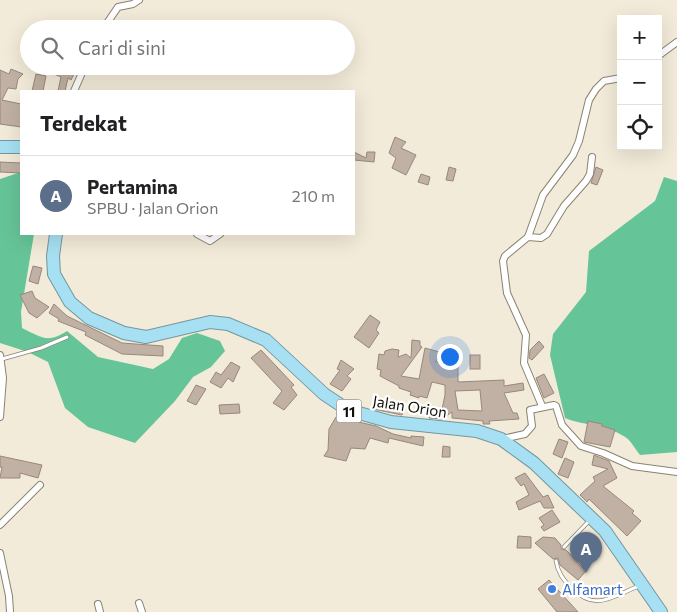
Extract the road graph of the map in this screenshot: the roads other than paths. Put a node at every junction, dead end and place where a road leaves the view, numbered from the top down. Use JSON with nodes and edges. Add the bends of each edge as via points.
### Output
{"nodes":[{"id":1,"x":139,"y":0,"type":"edge"},
{"id":2,"x":109,"y":20,"type":"edge"},
{"id":3,"x":677,"y":42,"type":"edge"},
{"id":4,"x":662,"y":53,"type":"edge"},
{"id":5,"x":81,"y":75,"type":"edge"},
{"id":6,"x":617,"y":79,"type":"edge"},
{"id":7,"x":74,"y":90,"type":"edge"},
{"id":8,"x":0,"y":147,"type":"edge"},
{"id":9,"x":20,"y":147,"type":"edge"},
{"id":10,"x":592,"y":157,"type":"dead end"},
{"id":11,"x":56,"y":235,"type":"edge"},
{"id":12,"x":199,"y":235,"type":"edge"},
{"id":13,"x":219,"y":235,"type":"edge"},
{"id":14,"x":528,"y":237,"type":"junction"},
{"id":15,"x":68,"y":337,"type":"dead end"},
{"id":16,"x":1,"y":357,"type":"edge"},
{"id":17,"x":542,"y":406,"type":"junction"},
{"id":18,"x":0,"y":416,"type":"edge"},
{"id":19,"x":501,"y":439,"type":"junction"},
{"id":20,"x":677,"y":472,"type":"edge"},
{"id":21,"x":40,"y":485,"type":"dead end"},
{"id":22,"x":592,"y":518,"type":"junction"},
{"id":23,"x":0,"y":525,"type":"edge"},
{"id":24,"x":564,"y":547,"type":"dead end"},
{"id":25,"x":0,"y":555,"type":"edge"},
{"id":26,"x":556,"y":561,"type":"dead end"},
{"id":27,"x":642,"y":585,"type":"junction"},
{"id":28,"x":138,"y":603,"type":"dead end"},
{"id":29,"x":98,"y":604,"type":"dead end"},
{"id":30,"x":10,"y":612,"type":"edge"},
{"id":31,"x":100,"y":612,"type":"edge"},
{"id":32,"x":142,"y":612,"type":"edge"},
{"id":33,"x":660,"y":612,"type":"edge"}],
"edges":[{"from":1,"to":2,"type":"street","via":[[118,7]]},
{"from":3,"to":4,"type":"street"},
{"from":5,"to":7,"type":"street"},
{"from":6,"to":14,"type":"street","via":[[604,81],[589,100],[573,155],[543,195]]},
{"from":8,"to":9,"type":"highway"},
{"from":10,"to":14,"type":"street","via":[[586,181],[564,206],[547,234],[540,238]]},
{"from":11,"to":19,"type":"highway","name":"Jalan Orion","number":"11","via":[[53,272],[60,288],[76,309],[98,322],[124,333],[146,337],[210,322],[228,324],[266,340],[324,394],[348,410],[391,422],[476,432]]},
{"from":12,"to":13,"type":"street","via":[[210,241]]},
{"from":14,"to":17,"type":"street","via":[[505,256],[503,270],[506,293],[526,335],[524,363]]},
{"from":15,"to":16,"type":"lane","via":[[41,348]]},
{"from":16,"to":18,"type":"street"},
{"from":17,"to":19,"type":"street","via":[[530,410],[532,426],[525,434]]},
{"from":17,"to":20,"type":"street","via":[[556,406],[562,425],[581,446],[632,466]]},
{"from":19,"to":22,"type":"highway","name":"Jalan Orion","number":"11","via":[[523,454]]},
{"from":21,"to":23,"type":"street"},
{"from":22,"to":24,"type":"lane"},
{"from":22,"to":27,"type":"highway","name":"Jalan Orion","number":"11"},
{"from":25,"to":30,"type":"street"},
{"from":26,"to":27,"type":"lane","via":[[564,581],[588,601],[597,602]]},
{"from":27,"to":33,"type":"highway","name":"Jalan Orion","number":"11"},
{"from":28,"to":32,"type":"street"},
{"from":29,"to":31,"type":"street"}]}
